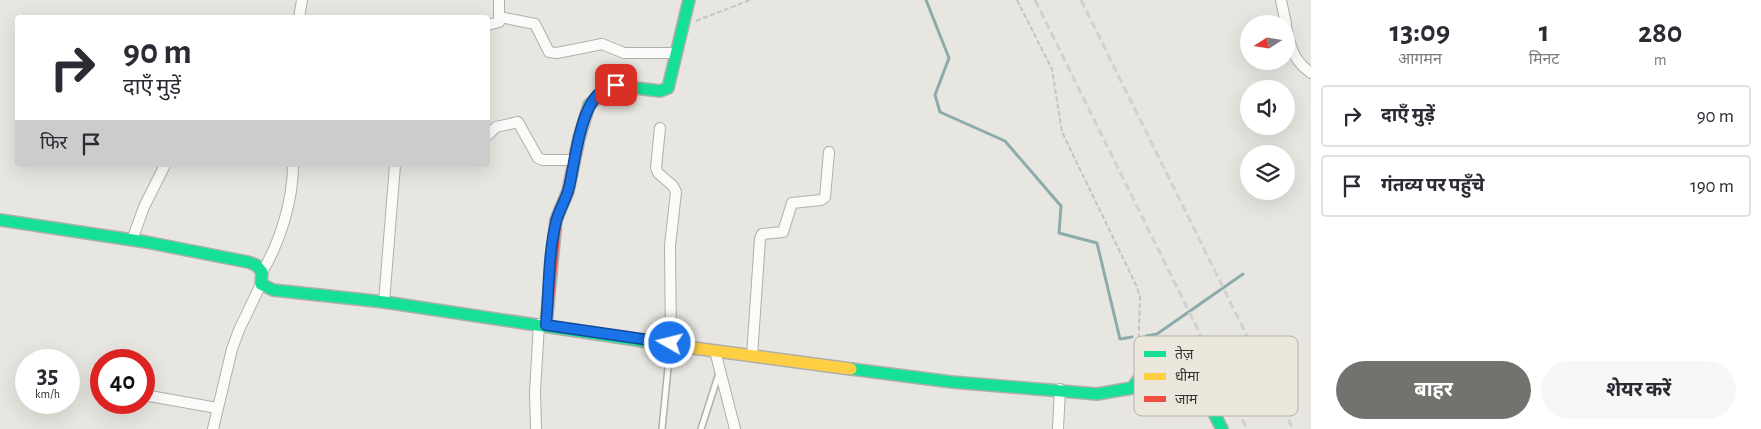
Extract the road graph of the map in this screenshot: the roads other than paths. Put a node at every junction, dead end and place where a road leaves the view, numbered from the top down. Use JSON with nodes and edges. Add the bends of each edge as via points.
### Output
{"nodes":[{"id":1,"x":302,"y":0,"type":"edge"},
{"id":2,"x":499,"y":0,"type":"edge"},
{"id":3,"x":689,"y":0,"type":"edge"},
{"id":4,"x":1281,"y":0,"type":"edge"},
{"id":5,"x":300,"y":15,"type":"edge"},
{"id":6,"x":1284,"y":15,"type":"edge"},
{"id":7,"x":500,"y":17,"type":"junction"},
{"id":8,"x":490,"y":25,"type":"edge"},
{"id":9,"x":676,"y":53,"type":"junction"},
{"id":10,"x":1295,"y":59,"type":"edge"},
{"id":11,"x":1311,"y":73,"type":"edge"},
{"id":12,"x":660,"y":128,"type":"dead end"},
{"id":13,"x":490,"y":133,"type":"edge"},
{"id":14,"x":829,"y":152,"type":"dead end"},
{"id":15,"x":575,"y":160,"type":"junction"},
{"id":16,"x":164,"y":167,"type":"edge"},
{"id":17,"x":293,"y":167,"type":"edge"},
{"id":18,"x":395,"y":167,"type":"edge"},
{"id":19,"x":0,"y":220,"type":"edge"},
{"id":20,"x":132,"y":240,"type":"junction"},
{"id":21,"x":262,"y":272,"type":"junction"},
{"id":22,"x":261,"y":284,"type":"junction"},
{"id":23,"x":384,"y":302,"type":"junction"},
{"id":24,"x":542,"y":325,"type":"junction"},
{"id":25,"x":670,"y":343,"type":"junction"},
{"id":26,"x":715,"y":351,"type":"junction"},
{"id":27,"x":752,"y":356,"type":"junction"},
{"id":28,"x":720,"y":371,"type":"junction"},
{"id":29,"x":1134,"y":385,"type":"edge"},
{"id":30,"x":1060,"y":389,"type":"junction"},
{"id":31,"x":155,"y":397,"type":"edge"},
{"id":32,"x":217,"y":408,"type":"junction"},
{"id":33,"x":1215,"y":416,"type":"edge"},
{"id":34,"x":213,"y":429,"type":"edge"},
{"id":35,"x":536,"y":429,"type":"edge"},
{"id":36,"x":662,"y":429,"type":"edge"},
{"id":37,"x":701,"y":429,"type":"edge"},
{"id":38,"x":735,"y":429,"type":"edge"},
{"id":39,"x":1058,"y":429,"type":"edge"},
{"id":40,"x":1222,"y":429,"type":"edge"}],
"edges":[{"from":1,"to":5,"type":"street"},
{"from":2,"to":7,"type":"street"},
{"from":3,"to":9,"type":"street"},
{"from":4,"to":6,"type":"street"},
{"from":7,"to":8,"type":"street"},
{"from":7,"to":9,"type":"street","via":[[535,24],[549,52],[602,44],[624,53]]},
{"from":9,"to":15,"type":"street","via":[[665,90],[611,85],[592,100]]},
{"from":10,"to":11,"type":"street"},
{"from":12,"to":25,"type":"street","via":[[656,168],[658,174],[673,186],[676,199],[670,246]]},
{"from":13,"to":15,"type":"street","via":[[496,127],[518,122],[538,158]]},
{"from":14,"to":27,"type":"street","via":[[825,197],[792,203],[783,232],[766,232],[760,239]]},
{"from":15,"to":24,"type":"street","via":[[554,230]]},
{"from":16,"to":20,"type":"street"},
{"from":17,"to":21,"type":"street","via":[[279,237]]},
{"from":18,"to":23,"type":"street"},
{"from":19,"to":20,"type":"street"},
{"from":20,"to":21,"type":"street","via":[[248,262]]},
{"from":21,"to":22,"type":"street"},
{"from":22,"to":23,"type":"street","via":[[273,290]]},
{"from":22,"to":32,"type":"street","via":[[239,330]]},
{"from":23,"to":24,"type":"street"},
{"from":24,"to":25,"type":"street"},
{"from":24,"to":35,"type":"street","via":[[535,392]]},
{"from":25,"to":26,"type":"street"},
{"from":25,"to":36,"type":"lane"},
{"from":26,"to":27,"type":"street"},
{"from":26,"to":28,"type":"street"},
{"from":27,"to":30,"type":"street","via":[[952,382]]},
{"from":28,"to":37,"type":"lane"},
{"from":28,"to":38,"type":"street"},
{"from":29,"to":30,"type":"street","via":[[1117,392],[1097,394]]},
{"from":30,"to":39,"type":"street"},
{"from":31,"to":32,"type":"street"},
{"from":32,"to":34,"type":"street"},
{"from":33,"to":40,"type":"street"}]}
